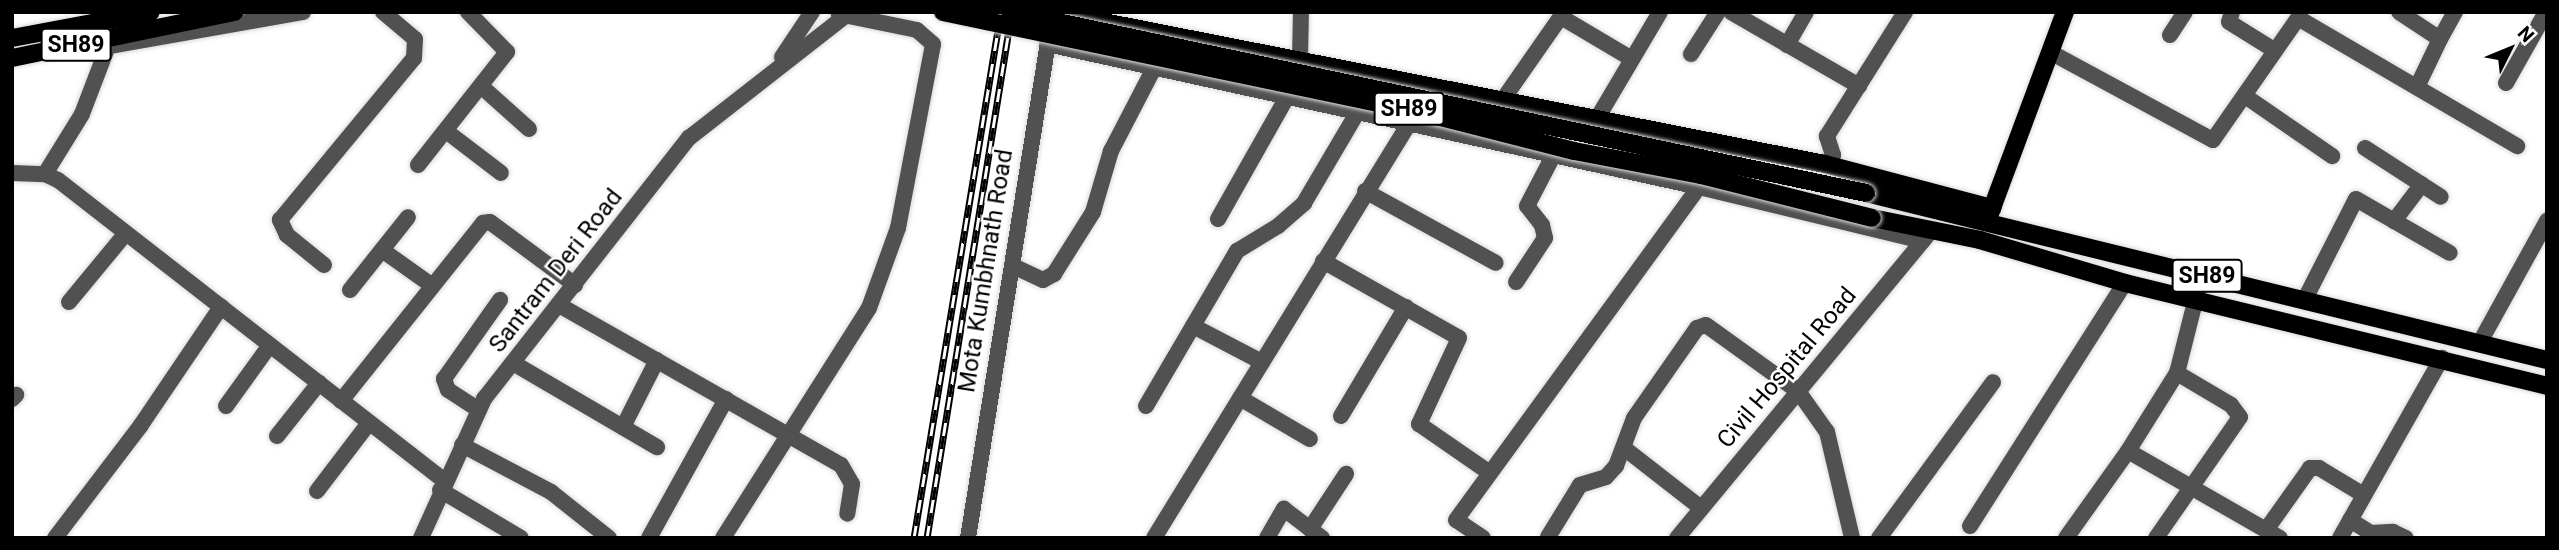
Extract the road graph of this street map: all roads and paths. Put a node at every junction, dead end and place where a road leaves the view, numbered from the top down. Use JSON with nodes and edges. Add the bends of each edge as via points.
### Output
{"nodes":[{"id":1,"x":234,"y":12,"type":"edge"},
{"id":2,"x":303,"y":12,"type":"edge"},
{"id":3,"x":383,"y":12,"type":"edge"},
{"id":4,"x":468,"y":12,"type":"edge"},
{"id":5,"x":812,"y":12,"type":"edge"},
{"id":6,"x":943,"y":12,"type":"edge"},
{"id":7,"x":1010,"y":12,"type":"edge"},
{"id":8,"x":1053,"y":12,"type":"edge"},
{"id":9,"x":1301,"y":12,"type":"edge"},
{"id":10,"x":1717,"y":12,"type":"edge"},
{"id":11,"x":1731,"y":12,"type":"edge"},
{"id":12,"x":1806,"y":12,"type":"edge"},
{"id":13,"x":1905,"y":12,"type":"edge"},
{"id":14,"x":2064,"y":12,"type":"edge"},
{"id":15,"x":2185,"y":12,"type":"edge"},
{"id":16,"x":2232,"y":12,"type":"edge"},
{"id":17,"x":2399,"y":12,"type":"edge"},
{"id":18,"x":2455,"y":12,"type":"edge"},
{"id":19,"x":843,"y":13,"type":"edge"},
{"id":20,"x":1563,"y":14,"type":"edge"},
{"id":21,"x":1654,"y":14,"type":"edge"},
{"id":22,"x":2546,"y":14,"type":"edge"},
{"id":23,"x":141,"y":20,"type":"edge"},
{"id":24,"x":106,"y":29,"type":"edge"},
{"id":25,"x":2170,"y":35,"type":"dead end"},
{"id":26,"x":12,"y":38,"type":"edge"},
{"id":27,"x":2440,"y":38,"type":"junction"},
{"id":28,"x":1047,"y":44,"type":"junction"},
{"id":29,"x":1787,"y":45,"type":"junction"},
{"id":30,"x":2274,"y":50,"type":"junction"},
{"id":31,"x":2050,"y":52,"type":"junction"},
{"id":32,"x":1690,"y":54,"type":"dead end"},
{"id":33,"x":12,"y":58,"type":"edge"},
{"id":34,"x":1300,"y":58,"type":"junction"},
{"id":35,"x":1632,"y":59,"type":"junction"},
{"id":36,"x":774,"y":68,"type":"junction"},
{"id":37,"x":1154,"y":68,"type":"junction"},
{"id":38,"x":2506,"y":83,"type":"dead end"},
{"id":39,"x":1858,"y":86,"type":"junction"},
{"id":40,"x":482,"y":87,"type":"junction"},
{"id":41,"x":2417,"y":87,"type":"junction"},
{"id":42,"x":2245,"y":96,"type":"junction"},
{"id":43,"x":1287,"y":97,"type":"junction"},
{"id":44,"x":1504,"y":98,"type":"junction"},
{"id":45,"x":1357,"y":113,"type":"junction"},
{"id":46,"x":1598,"y":117,"type":"junction"},
{"id":47,"x":1409,"y":123,"type":"junction"},
{"id":48,"x":529,"y":129,"type":"dead end"},
{"id":49,"x":446,"y":131,"type":"junction"},
{"id":50,"x":2517,"y":146,"type":"dead end"},
{"id":51,"x":2365,"y":148,"type":"dead end"},
{"id":52,"x":1553,"y":156,"type":"junction"},
{"id":53,"x":2332,"y":156,"type":"dead end"},
{"id":54,"x":1825,"y":164,"type":"junction"},
{"id":55,"x":418,"y":165,"type":"dead end"},
{"id":56,"x":12,"y":173,"type":"edge"},
{"id":57,"x":501,"y":173,"type":"dead end"},
{"id":58,"x":45,"y":174,"type":"junction"},
{"id":59,"x":2422,"y":184,"type":"junction"},
{"id":60,"x":1699,"y":187,"type":"junction"},
{"id":61,"x":1365,"y":191,"type":"junction"},
{"id":62,"x":2441,"y":197,"type":"dead end"},
{"id":63,"x":1990,"y":215,"type":"junction"},
{"id":64,"x":408,"y":217,"type":"dead end"},
{"id":65,"x":1218,"y":219,"type":"dead end"},
{"id":66,"x":2394,"y":221,"type":"junction"},
{"id":67,"x":2547,"y":221,"type":"edge"},
{"id":68,"x":126,"y":233,"type":"junction"},
{"id":69,"x":1928,"y":235,"type":"junction"},
{"id":70,"x":1980,"y":240,"type":"junction"},
{"id":71,"x":382,"y":250,"type":"junction"},
{"id":72,"x":2450,"y":253,"type":"dead end"},
{"id":73,"x":1324,"y":261,"type":"junction"},
{"id":74,"x":1496,"y":263,"type":"dead end"},
{"id":75,"x":324,"y":265,"type":"dead end"},
{"id":76,"x":1013,"y":265,"type":"junction"},
{"id":77,"x":2202,"y":274,"type":"junction"},
{"id":78,"x":1516,"y":282,"type":"dead end"},
{"id":79,"x":2125,"y":283,"type":"junction"},
{"id":80,"x":431,"y":285,"type":"junction"},
{"id":81,"x":575,"y":285,"type":"junction"},
{"id":82,"x":350,"y":290,"type":"dead end"},
{"id":83,"x":2195,"y":298,"type":"junction"},
{"id":84,"x":500,"y":300,"type":"dead end"},
{"id":85,"x":2304,"y":301,"type":"junction"},
{"id":86,"x":69,"y":302,"type":"dead end"},
{"id":87,"x":559,"y":305,"type":"junction"},
{"id":88,"x":221,"y":307,"type":"junction"},
{"id":89,"x":1406,"y":307,"type":"junction"},
{"id":90,"x":1193,"y":326,"type":"junction"},
{"id":91,"x":2479,"y":344,"type":"junction"},
{"id":92,"x":270,"y":345,"type":"junction"},
{"id":93,"x":2442,"y":358,"type":"junction"},
{"id":94,"x":657,"y":360,"type":"junction"},
{"id":95,"x":2547,"y":360,"type":"edge"},
{"id":96,"x":1262,"y":362,"type":"junction"},
{"id":97,"x":513,"y":363,"type":"junction"},
{"id":98,"x":2177,"y":373,"type":"junction"},
{"id":99,"x":1993,"y":382,"type":"dead end"},
{"id":100,"x":319,"y":383,"type":"junction"},
{"id":101,"x":2547,"y":386,"type":"edge"},
{"id":102,"x":1798,"y":391,"type":"junction"},
{"id":103,"x":1240,"y":398,"type":"junction"},
{"id":104,"x":726,"y":399,"type":"junction"},
{"id":105,"x":341,"y":401,"type":"junction"},
{"id":106,"x":226,"y":406,"type":"dead end"},
{"id":107,"x":1146,"y":406,"type":"dead end"},
{"id":108,"x":479,"y":410,"type":"junction"},
{"id":109,"x":1341,"y":416,"type":"dead end"},
{"id":110,"x":369,"y":423,"type":"junction"},
{"id":111,"x":623,"y":427,"type":"junction"},
{"id":112,"x":277,"y":436,"type":"dead end"},
{"id":113,"x":792,"y":436,"type":"junction"},
{"id":114,"x":1310,"y":439,"type":"dead end"},
{"id":115,"x":462,"y":445,"type":"junction"},
{"id":116,"x":657,"y":447,"type":"dead end"},
{"id":117,"x":1624,"y":448,"type":"junction"},
{"id":118,"x":2128,"y":451,"type":"junction"},
{"id":119,"x":1490,"y":473,"type":"junction"},
{"id":120,"x":1346,"y":474,"type":"dead end"},
{"id":121,"x":442,"y":486,"type":"junction"},
{"id":122,"x":2192,"y":487,"type":"junction"},
{"id":123,"x":317,"y":491,"type":"dead end"},
{"id":124,"x":2364,"y":495,"type":"junction"},
{"id":125,"x":1701,"y":508,"type":"junction"},
{"id":126,"x":847,"y":514,"type":"dead end"},
{"id":127,"x":2350,"y":520,"type":"junction"},
{"id":128,"x":1970,"y":526,"type":"dead end"},
{"id":129,"x":1851,"y":530,"type":"edge"},
{"id":130,"x":1316,"y":533,"type":"edge"},
{"id":131,"x":2273,"y":534,"type":"edge"},
{"id":132,"x":2378,"y":536,"type":"edge"},
{"id":133,"x":1480,"y":537,"type":"edge"},
{"id":134,"x":1548,"y":537,"type":"edge"},
{"id":135,"x":55,"y":538,"type":"edge"},
{"id":136,"x":421,"y":538,"type":"edge"},
{"id":137,"x":521,"y":538,"type":"edge"},
{"id":138,"x":609,"y":538,"type":"edge"},
{"id":139,"x":649,"y":538,"type":"edge"},
{"id":140,"x":723,"y":538,"type":"edge"},
{"id":141,"x":968,"y":538,"type":"edge"},
{"id":142,"x":1154,"y":538,"type":"edge"},
{"id":143,"x":1267,"y":538,"type":"edge"},
{"id":144,"x":1677,"y":538,"type":"edge"},
{"id":145,"x":1837,"y":538,"type":"edge"},
{"id":146,"x":1879,"y":538,"type":"edge"},
{"id":147,"x":2066,"y":538,"type":"edge"},
{"id":148,"x":2155,"y":538,"type":"edge"},
{"id":149,"x":2340,"y":538,"type":"edge"},
{"id":150,"x":2406,"y":538,"type":"edge"}],
"edges":[{"from":1,"to":23,"type":"main road","number":"SH89"},
{"from":2,"to":24,"type":"street"},
{"from":3,"to":75,"type":"street","via":[[415,39],[414,58],[280,220],[287,235]]},
{"from":4,"to":40,"type":"street","via":[[507,52]]},
{"from":5,"to":36,"type":"street","name":"Santram Deri Road"},
{"from":6,"to":69,"type":"main road","number":"SH89","bridge":true,"via":[[1417,111],[1574,151],[1701,176]]},
{"from":7,"to":63,"type":"main road","number":"SH89","bridge":true,"via":[[1866,193]]},
{"from":8,"to":28,"type":"street","name":"Mota Kumbhnath Road"},
{"from":8,"to":34,"type":"main road"},
{"from":9,"to":34,"type":"street"},
{"from":10,"to":32,"type":"street"},
{"from":11,"to":29,"type":"street"},
{"from":12,"to":29,"type":"street"},
{"from":13,"to":39,"type":"street"},
{"from":14,"to":31,"type":"main road"},
{"from":15,"to":25,"type":"street"},
{"from":16,"to":30,"type":"street","via":[[2229,22]]},
{"from":17,"to":27,"type":"street"},
{"from":18,"to":27,"type":"street"},
{"from":19,"to":36,"type":"street","name":"Santram Deri Road"},
{"from":19,"to":113,"type":"street","via":[[917,30],[933,44],[894,240],[869,308]]},
{"from":20,"to":35,"type":"street"},
{"from":20,"to":44,"type":"street"},
{"from":21,"to":35,"type":"street"},
{"from":22,"to":38,"type":"street"},
{"from":23,"to":24,"type":"main road","number":"SH89"},
{"from":24,"to":26,"type":"main road","number":"SH89"},
{"from":24,"to":33,"type":"main road","number":"SH89"},
{"from":24,"to":58,"type":"street","via":[[82,114]]},
{"from":27,"to":41,"type":"street"},
{"from":28,"to":37,"type":"street"},
{"from":28,"to":76,"type":"street","name":"Mota Kumbhnath Road"},
{"from":29,"to":39,"type":"street"},
{"from":30,"to":41,"type":"street","via":[[2298,18]]},
{"from":30,"to":42,"type":"street"},
{"from":31,"to":42,"type":"street","via":[[2213,140]]},
{"from":31,"to":63,"type":"main road"},
{"from":34,"to":44,"type":"main road"},
{"from":35,"to":46,"type":"street"},
{"from":36,"to":81,"type":"street","name":"Santram Deri Road","via":[[689,138]]},
{"from":37,"to":43,"type":"street"},
{"from":37,"to":76,"type":"street","via":[[1111,151],[1093,212],[1054,274],[1043,279]]},
{"from":39,"to":54,"type":"street","via":[[1827,136],[1833,155]]},
{"from":40,"to":48,"type":"street"},
{"from":40,"to":49,"type":"street"},
{"from":41,"to":50,"type":"street"},
{"from":42,"to":53,"type":"street"},
{"from":43,"to":45,"type":"street"},
{"from":43,"to":65,"type":"street"},
{"from":44,"to":46,"type":"main road"},
{"from":45,"to":47,"type":"street"},
{"from":45,"to":90,"type":"street","via":[[1304,203],[1279,226],[1237,251]]},
{"from":46,"to":54,"type":"main road"},
{"from":47,"to":52,"type":"street"},
{"from":47,"to":61,"type":"street"},
{"from":49,"to":55,"type":"street"},
{"from":49,"to":57,"type":"street"},
{"from":51,"to":59,"type":"street"},
{"from":52,"to":60,"type":"street"},
{"from":52,"to":78,"type":"street","via":[[1527,206],[1542,225],[1545,238]]},
{"from":54,"to":63,"type":"main road"},
{"from":56,"to":58,"type":"street"},
{"from":58,"to":68,"type":"street"},
{"from":59,"to":62,"type":"street"},
{"from":59,"to":66,"type":"street"},
{"from":60,"to":69,"type":"street"},
{"from":60,"to":119,"type":"street"},
{"from":61,"to":73,"type":"street"},
{"from":61,"to":74,"type":"street"},
{"from":63,"to":70,"type":"main road"},
{"from":63,"to":77,"type":"main road","number":"SH89"},
{"from":64,"to":71,"type":"street"},
{"from":66,"to":72,"type":"street"},
{"from":66,"to":85,"type":"street","via":[[2356,199]]},
{"from":67,"to":91,"type":"street"},
{"from":68,"to":86,"type":"street"},
{"from":68,"to":88,"type":"street"},
{"from":69,"to":70,"type":"main road","number":"SH89"},
{"from":69,"to":102,"type":"street","name":"Civil Hospital Road"},
{"from":70,"to":79,"type":"main road","number":"SH89"},
{"from":71,"to":80,"type":"street"},
{"from":71,"to":82,"type":"street"},
{"from":73,"to":89,"type":"street"},
{"from":73,"to":96,"type":"street"},
{"from":76,"to":141,"type":"street","name":"Mota Kumbhnath Road"},
{"from":77,"to":83,"type":"street"},
{"from":77,"to":85,"type":"main road","number":"SH89"},
{"from":79,"to":83,"type":"main road","number":"SH89"},
{"from":79,"to":128,"type":"street"},
{"from":80,"to":81,"type":"street","via":[[475,229],[490,222]]},
{"from":80,"to":105,"type":"street"},
{"from":81,"to":87,"type":"street","name":"Santram Deri Road"},
{"from":83,"to":93,"type":"main road","number":"SH89"},
{"from":83,"to":98,"type":"street"},
{"from":84,"to":108,"type":"street","via":[[444,379],[448,390]]},
{"from":85,"to":91,"type":"main road","number":"SH89"},
{"from":87,"to":94,"type":"street"},
{"from":87,"to":97,"type":"street","name":"Santram Deri Road"},
{"from":88,"to":92,"type":"street"},
{"from":88,"to":135,"type":"street","via":[[141,425]]},
{"from":89,"to":109,"type":"street"},
{"from":89,"to":119,"type":"street","via":[[1459,338],[1419,424]]},
{"from":90,"to":96,"type":"street"},
{"from":90,"to":107,"type":"street"},
{"from":91,"to":95,"type":"main road","number":"SH89"},
{"from":92,"to":100,"type":"street"},
{"from":92,"to":106,"type":"street"},
{"from":93,"to":101,"type":"main road","number":"SH89"},
{"from":93,"to":124,"type":"street"},
{"from":94,"to":104,"type":"street"},
{"from":94,"to":111,"type":"street"},
{"from":96,"to":103,"type":"street"},
{"from":97,"to":108,"type":"street","name":"Santram Deri Road"},
{"from":97,"to":111,"type":"street"},
{"from":98,"to":118,"type":"street"},
{"from":98,"to":122,"type":"street","via":[[2231,405],[2240,417]]},
{"from":99,"to":146,"type":"street"},
{"from":100,"to":105,"type":"street"},
{"from":100,"to":112,"type":"street"},
{"from":102,"to":117,"type":"street","via":[[1706,325],[1697,328],[1634,418]]},
{"from":102,"to":125,"type":"street","name":"Civil Hospital Road"},
{"from":102,"to":129,"type":"street","via":[[1827,432]]},
{"from":103,"to":114,"type":"street"},
{"from":103,"to":142,"type":"street"},
{"from":104,"to":113,"type":"street"},
{"from":104,"to":139,"type":"street"},
{"from":105,"to":110,"type":"street"},
{"from":108,"to":115,"type":"street","name":"Santram Deri Road"},
{"from":110,"to":121,"type":"street"},
{"from":110,"to":123,"type":"street"},
{"from":111,"to":116,"type":"street"},
{"from":113,"to":126,"type":"street","via":[[848,473],[852,484]]},
{"from":113,"to":140,"type":"street"},
{"from":115,"to":121,"type":"street","name":"Santram Deri Road"},
{"from":115,"to":138,"type":"street","via":[[551,492]]},
{"from":117,"to":125,"type":"street"},
{"from":117,"to":134,"type":"street","via":[[1606,477],[1580,485]]},
{"from":118,"to":122,"type":"street"},
{"from":118,"to":147,"type":"street"},
{"from":119,"to":133,"type":"street","via":[[1456,520]]},
{"from":120,"to":130,"type":"street"},
{"from":121,"to":136,"type":"street","name":"Santram Deri Road"},
{"from":121,"to":137,"type":"street"},
{"from":122,"to":131,"type":"street"},
{"from":122,"to":148,"type":"street"},
{"from":124,"to":127,"type":"street"},
{"from":124,"to":131,"type":"street","via":[[2319,468],[2310,468]]},
{"from":125,"to":144,"type":"street","name":"Civil Hospital Road"},
{"from":127,"to":132,"type":"street"},
{"from":127,"to":149,"type":"street"},
{"from":129,"to":145,"type":"street"},
{"from":130,"to":143,"type":"street","via":[[1283,509]]},
{"from":132,"to":150,"type":"street","via":[[2393,532]]}]}
